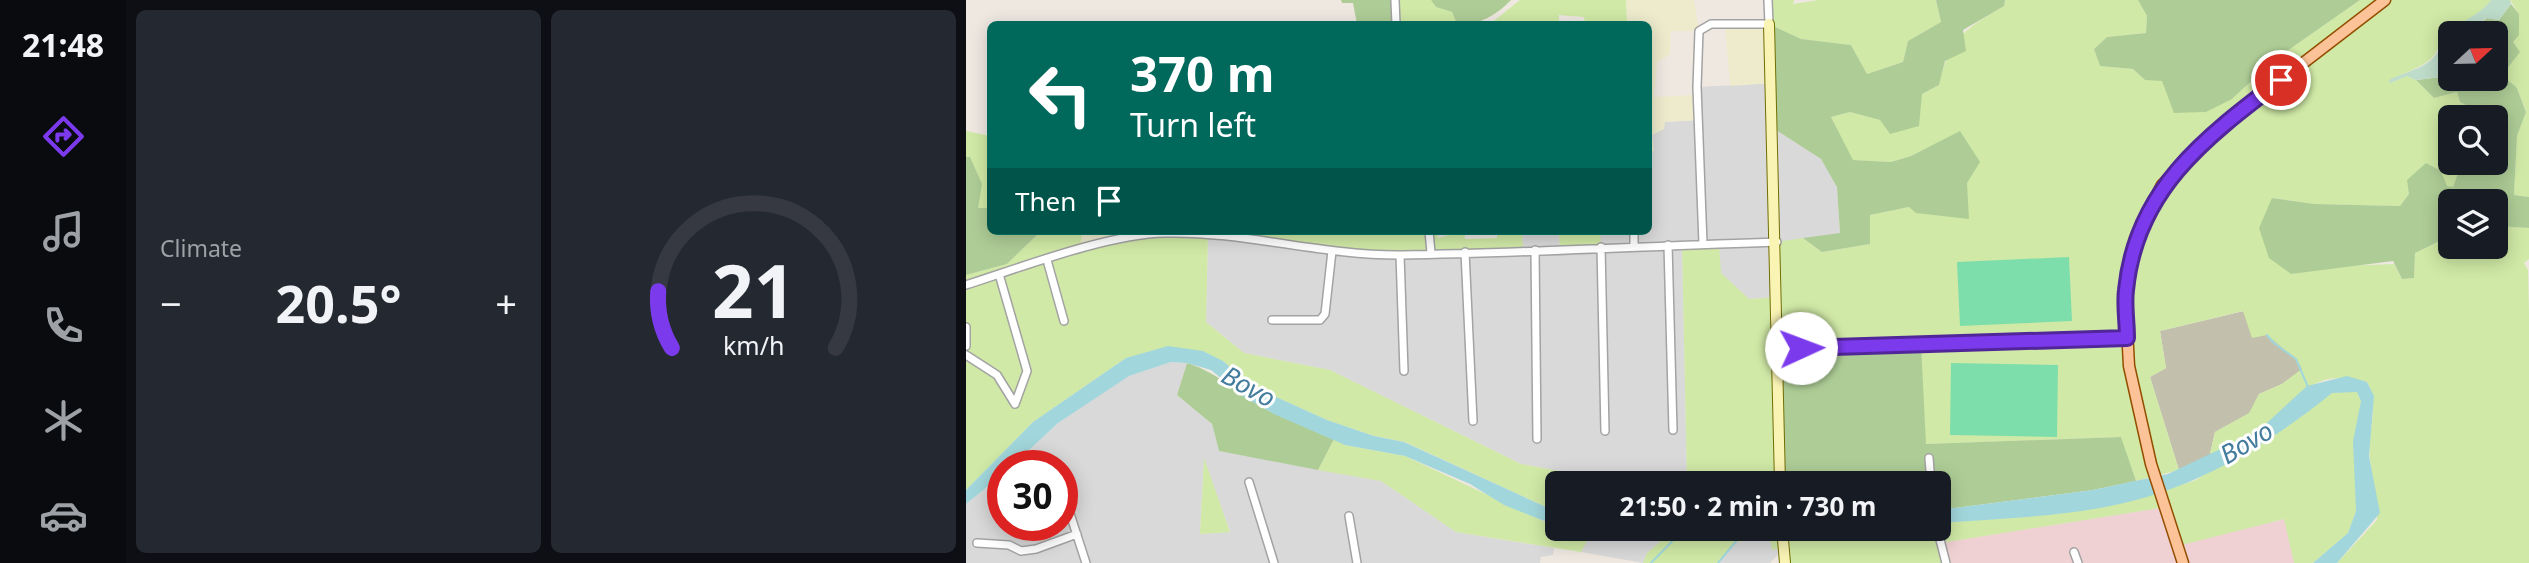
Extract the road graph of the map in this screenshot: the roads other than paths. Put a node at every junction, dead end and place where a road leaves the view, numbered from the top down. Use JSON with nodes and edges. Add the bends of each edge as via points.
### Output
{"nodes":[{"id":1,"x":1395,"y":0,"type":"edge"},
{"id":2,"x":1768,"y":0,"type":"edge"},
{"id":3,"x":2385,"y":0,"type":"edge"},
{"id":4,"x":1396,"y":21,"type":"edge"},
{"id":5,"x":1769,"y":24,"type":"junction"},
{"id":6,"x":1149,"y":235,"type":"edge"},
{"id":7,"x":1215,"y":235,"type":"edge"},
{"id":8,"x":1429,"y":235,"type":"edge"},
{"id":9,"x":1634,"y":235,"type":"edge"},
{"id":10,"x":1777,"y":242,"type":"junction"},
{"id":11,"x":1703,"y":244,"type":"junction"},
{"id":12,"x":1668,"y":245,"type":"junction"},
{"id":13,"x":1634,"y":246,"type":"junction"},
{"id":14,"x":1601,"y":247,"type":"junction"},
{"id":15,"x":1535,"y":250,"type":"junction"},
{"id":16,"x":1332,"y":251,"type":"junction"},
{"id":17,"x":1465,"y":252,"type":"junction"},
{"id":18,"x":1431,"y":253,"type":"junction"},
{"id":19,"x":1400,"y":255,"type":"junction"},
{"id":20,"x":1047,"y":260,"type":"junction"},
{"id":21,"x":999,"y":274,"type":"junction"},
{"id":22,"x":966,"y":285,"type":"edge"},
{"id":23,"x":1272,"y":320,"type":"dead end"},
{"id":24,"x":1064,"y":321,"type":"dead end"},
{"id":25,"x":966,"y":327,"type":"edge"},
{"id":26,"x":2127,"y":338,"type":"junction"},
{"id":27,"x":966,"y":346,"type":"edge"},
{"id":28,"x":1777,"y":348,"type":"junction"},
{"id":29,"x":966,"y":355,"type":"edge"},
{"id":30,"x":1404,"y":370,"type":"dead end"},
{"id":31,"x":1473,"y":421,"type":"dead end"},
{"id":32,"x":1673,"y":430,"type":"dead end"},
{"id":33,"x":1605,"y":431,"type":"dead end"},
{"id":34,"x":1537,"y":439,"type":"dead end"},
{"id":35,"x":1929,"y":458,"type":"dead end"},
{"id":36,"x":1780,"y":471,"type":"edge"},
{"id":37,"x":1930,"y":471,"type":"edge"},
{"id":38,"x":1249,"y":482,"type":"dead end"},
{"id":39,"x":1349,"y":516,"type":"dead end"},
{"id":40,"x":1078,"y":537,"type":"edge"},
{"id":41,"x":1058,"y":541,"type":"edge"},
{"id":42,"x":1784,"y":541,"type":"edge"},
{"id":43,"x":1940,"y":541,"type":"edge"},
{"id":44,"x":977,"y":543,"type":"dead end"},
{"id":45,"x":2074,"y":551,"type":"dead end"},
{"id":46,"x":1086,"y":563,"type":"edge"},
{"id":47,"x":1274,"y":563,"type":"edge"},
{"id":48,"x":1357,"y":563,"type":"edge"},
{"id":49,"x":1785,"y":563,"type":"edge"},
{"id":50,"x":1946,"y":563,"type":"edge"},
{"id":51,"x":2078,"y":563,"type":"edge"},
{"id":52,"x":2183,"y":563,"type":"edge"}],
"edges":[{"from":1,"to":4,"type":"street"},
{"from":2,"to":5,"type":"street"},
{"from":3,"to":26,"type":"main road","via":[[2215,131],[2162,185],[2136,239],[2126,291]]},
{"from":5,"to":10,"type":"street"},
{"from":5,"to":11,"type":"street","via":[[1711,23],[1699,31]]},
{"from":6,"to":20,"type":"street"},
{"from":7,"to":16,"type":"street"},
{"from":8,"to":18,"type":"street"},
{"from":9,"to":13,"type":"street"},
{"from":10,"to":11,"type":"street"},
{"from":10,"to":28,"type":"street"},
{"from":11,"to":12,"type":"street"},
{"from":12,"to":13,"type":"street"},
{"from":12,"to":32,"type":"street"},
{"from":13,"to":14,"type":"street"},
{"from":14,"to":15,"type":"street"},
{"from":14,"to":33,"type":"street"},
{"from":15,"to":17,"type":"street"},
{"from":15,"to":34,"type":"street"},
{"from":16,"to":19,"type":"street"},
{"from":16,"to":23,"type":"street","via":[[1325,314],[1320,320]]},
{"from":17,"to":18,"type":"street"},
{"from":17,"to":31,"type":"street"},
{"from":18,"to":19,"type":"street"},
{"from":19,"to":30,"type":"street"},
{"from":20,"to":21,"type":"street"},
{"from":20,"to":24,"type":"street"},
{"from":21,"to":22,"type":"street"},
{"from":21,"to":29,"type":"street","via":[[1027,371],[1015,404],[997,375]]},
{"from":25,"to":27,"type":"street"},
{"from":26,"to":28,"type":"street"},
{"from":26,"to":52,"type":"main road","via":[[2151,464]]},
{"from":28,"to":36,"type":"street"},
{"from":35,"to":37,"type":"street"},
{"from":38,"to":47,"type":"street"},
{"from":39,"to":48,"type":"street"},
{"from":40,"to":46,"type":"street"},
{"from":41,"to":44,"type":"street","via":[[1021,551],[1009,545]]},
{"from":42,"to":49,"type":"street"},
{"from":43,"to":50,"type":"street"},
{"from":45,"to":51,"type":"street"}]}
